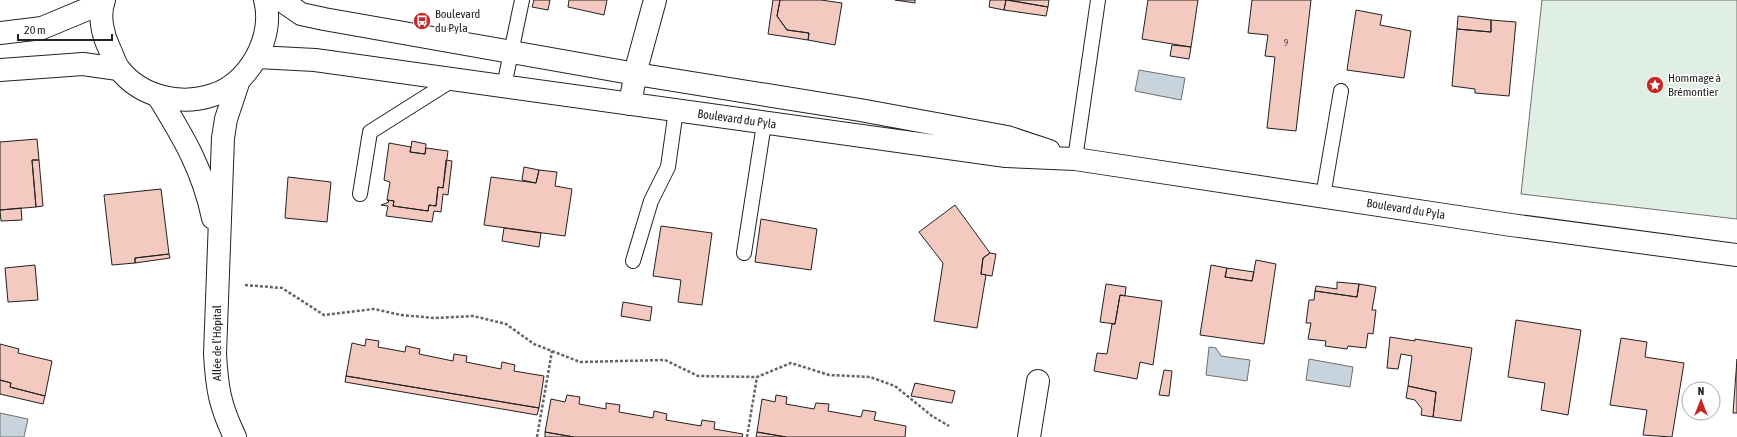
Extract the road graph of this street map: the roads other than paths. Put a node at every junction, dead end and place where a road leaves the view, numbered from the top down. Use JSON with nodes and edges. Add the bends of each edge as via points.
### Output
{"nodes":[{"id":1,"x":265,"y":0,"type":"edge"},
{"id":2,"x":281,"y":0,"type":"edge"},
{"id":3,"x":522,"y":0,"type":"edge"},
{"id":4,"x":655,"y":0,"type":"edge"},
{"id":5,"x":1098,"y":0,"type":"edge"},
{"id":6,"x":103,"y":2,"type":"edge"},
{"id":7,"x":0,"y":33,"type":"edge"},
{"id":8,"x":510,"y":52,"type":"junction"},
{"id":9,"x":257,"y":57,"type":"junction"},
{"id":10,"x":118,"y":69,"type":"junction"},
{"id":11,"x":0,"y":70,"type":"edge"},
{"id":12,"x":636,"y":74,"type":"junction"},
{"id":13,"x":454,"y":79,"type":"junction"},
{"id":14,"x":239,"y":80,"type":"junction"},
{"id":15,"x":504,"y":86,"type":"junction"},
{"id":16,"x":1342,"y":91,"type":"dead end"},
{"id":17,"x":158,"y":96,"type":"junction"},
{"id":18,"x":630,"y":104,"type":"junction"},
{"id":19,"x":676,"y":110,"type":"junction"},
{"id":20,"x":764,"y":124,"type":"junction"},
{"id":21,"x":1075,"y":159,"type":"junction"},
{"id":22,"x":360,"y":194,"type":"dead end"},
{"id":23,"x":1323,"y":196,"type":"junction"},
{"id":24,"x":218,"y":245,"type":"junction"},
{"id":25,"x":744,"y":253,"type":"dead end"},
{"id":26,"x":1737,"y":255,"type":"edge"},
{"id":27,"x":633,"y":261,"type":"dead end"},
{"id":28,"x":1038,"y":381,"type":"dead end"},
{"id":29,"x":236,"y":437,"type":"edge"},
{"id":30,"x":1029,"y":437,"type":"edge"}],
"edges":[{"from":1,"to":9,"type":"main road","via":[[267,21],[264,40]]},
{"from":2,"to":8,"type":"main road","name":"Boulevard du Pyla","via":[[301,14]]},
{"from":3,"to":8,"type":"lane"},
{"from":4,"to":12,"type":"main road"},
{"from":5,"to":21,"type":"lane"},
{"from":6,"to":7,"type":"main road","via":[[42,28]]},
{"from":6,"to":10,"type":"main road","via":[[103,35]]},
{"from":8,"to":12,"type":"main road","name":"Boulevard du Pyla"},
{"from":8,"to":15,"type":"lane"},
{"from":9,"to":13,"type":"main road","name":"Boulevard du Pyla","via":[[315,60]]},
{"from":9,"to":14,"type":"main road"},
{"from":10,"to":11,"type":"main road","via":[[83,64]]},
{"from":10,"to":17,"type":"main road","via":[[134,84]]},
{"from":12,"to":18,"type":"main road"},
{"from":12,"to":21,"type":"main road","name":"Boulevard du Pyla","via":[[1007,137]]},
{"from":13,"to":15,"type":"main road","name":"Boulevard du Pyla"},
{"from":13,"to":22,"type":"lane","via":[[370,132]]},
{"from":14,"to":17,"type":"main road","via":[[214,95],[184,101]]},
{"from":14,"to":24,"type":"main road","name":"Allée de l’Hôpital","via":[[226,119],[223,138]]},
{"from":15,"to":18,"type":"main road","name":"Boulevard du Pyla"},
{"from":16,"to":23,"type":"lane"},
{"from":17,"to":24,"type":"main road","name":"Allée de l’Hôpital","via":[[198,166],[209,200]]},
{"from":18,"to":19,"type":"main road","name":"Boulevard du Pyla"},
{"from":19,"to":20,"type":"main road","name":"Boulevard du Pyla"},
{"from":19,"to":27,"type":"lane","via":[[668,167],[651,201]]},
{"from":20,"to":21,"type":"main road","name":"Boulevard du Pyla","via":[[1006,156]]},
{"from":20,"to":25,"type":"lane"},
{"from":21,"to":23,"type":"main road","name":"Boulevard du Pyla"},
{"from":23,"to":26,"type":"main road","name":"Boulevard du Pyla","via":[[1527,228]]},
{"from":24,"to":29,"type":"main road","name":"Allée de l’Hôpital","via":[[215,354],[217,390]]},
{"from":28,"to":30,"type":"main road"}]}
